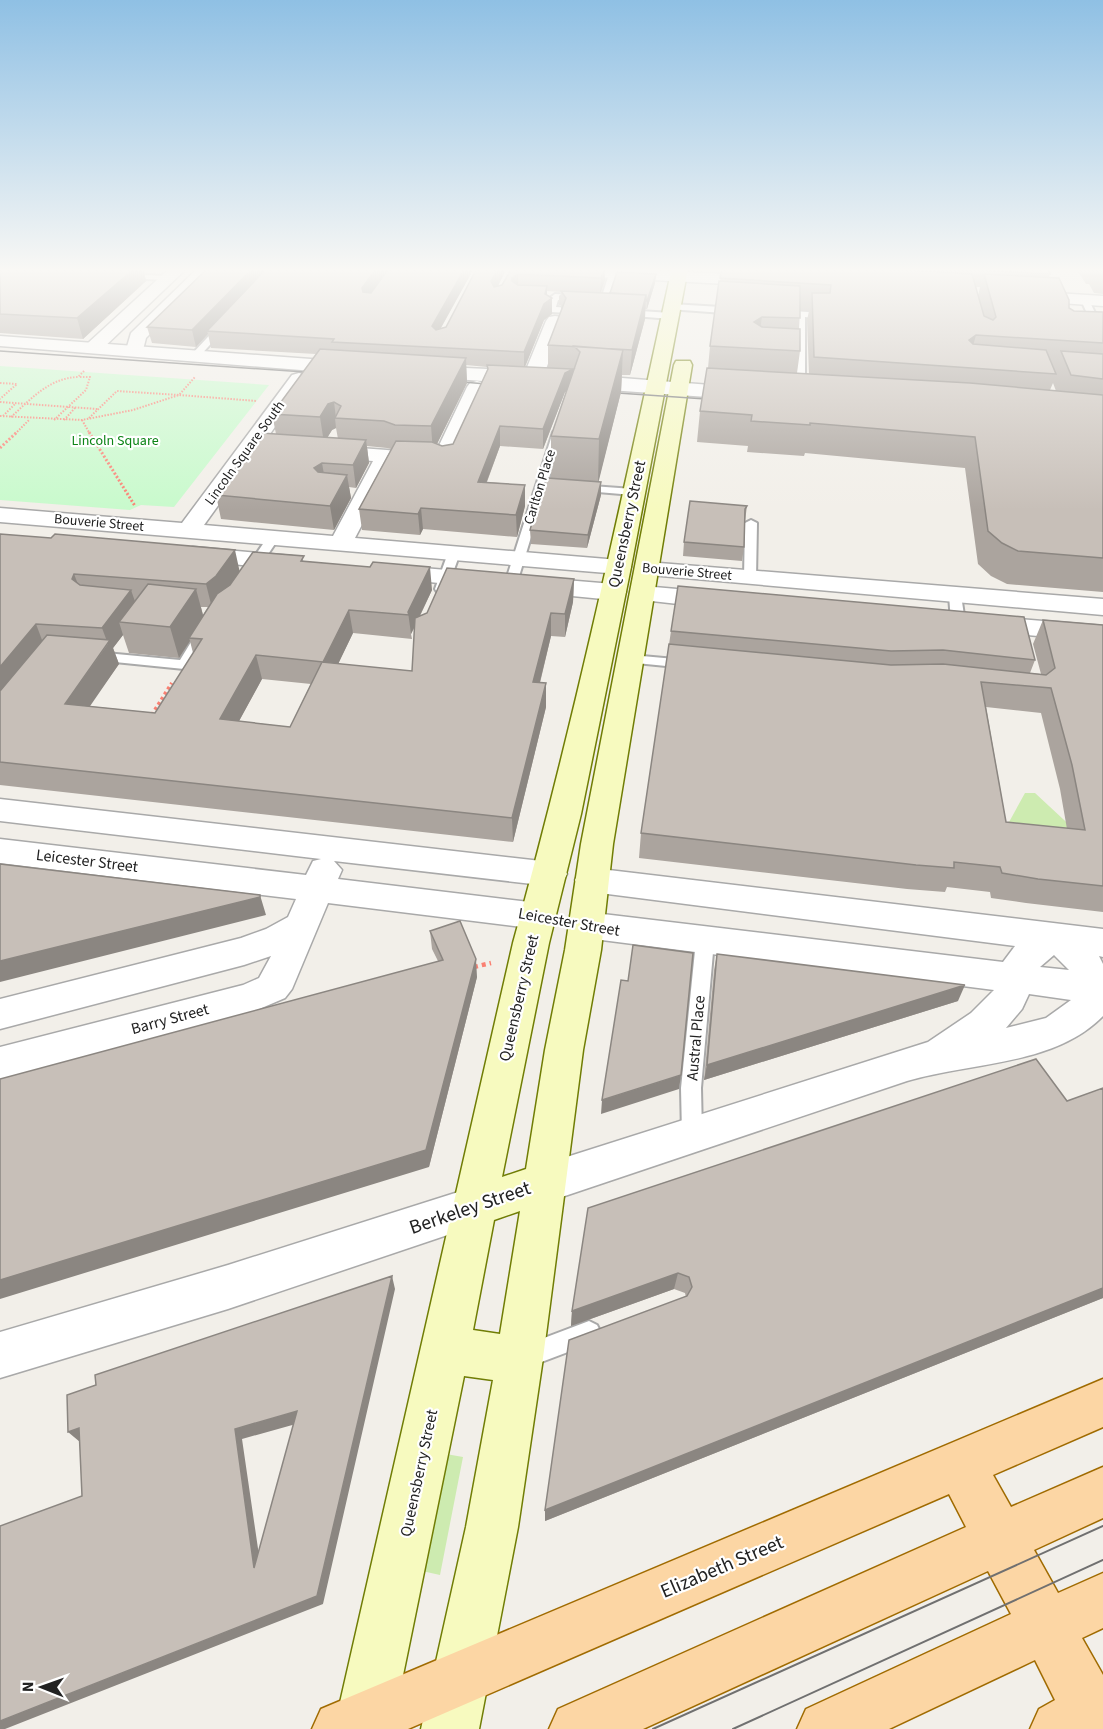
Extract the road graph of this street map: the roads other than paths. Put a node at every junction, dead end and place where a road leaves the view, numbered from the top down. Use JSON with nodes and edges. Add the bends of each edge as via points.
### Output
{"nodes":[{"id":1,"x":162,"y":349,"type":"edge"},
{"id":2,"x":202,"y":349,"type":"edge"},
{"id":3,"x":540,"y":349,"type":"edge"},
{"id":4,"x":668,"y":349,"type":"edge"},
{"id":5,"x":686,"y":349,"type":"edge"},
{"id":6,"x":802,"y":349,"type":"edge"},
{"id":7,"x":195,"y":356,"type":"junction"},
{"id":8,"x":0,"y":358,"type":"edge"},
{"id":9,"x":791,"y":358,"type":"edge"},
{"id":10,"x":802,"y":358,"type":"junction"},
{"id":11,"x":302,"y":375,"type":"junction"},
{"id":12,"x":533,"y":377,"type":"junction"},
{"id":13,"x":477,"y":387,"type":"junction"},
{"id":14,"x":654,"y":393,"type":"junction"},
{"id":15,"x":677,"y":395,"type":"junction"},
{"id":16,"x":811,"y":401,"type":"joint"},
{"id":17,"x":561,"y":423,"type":"edge"},
{"id":18,"x":250,"y":446,"type":"junction"},
{"id":19,"x":439,"y":458,"type":"edge"},
{"id":20,"x":550,"y":486,"type":"junction"},
{"id":21,"x":633,"y":492,"type":"junction"},
{"id":22,"x":660,"y":495,"type":"junction"},
{"id":23,"x":0,"y":515,"type":"edge"},
{"id":24,"x":751,"y":523,"type":"dead end"},
{"id":25,"x":0,"y":538,"type":"edge"},
{"id":26,"x":273,"y":538,"type":"junction"},
{"id":27,"x":190,"y":539,"type":"junction"},
{"id":28,"x":340,"y":543,"type":"junction"},
{"id":29,"x":454,"y":553,"type":"junction"},
{"id":30,"x":519,"y":558,"type":"junction"},
{"id":31,"x":317,"y":565,"type":"edge"},
{"id":32,"x":251,"y":570,"type":"junction"},
{"id":33,"x":364,"y":570,"type":"edge"},
{"id":34,"x":750,"y":578,"type":"junction"},
{"id":35,"x":616,"y":579,"type":"junction"},
{"id":36,"x":511,"y":582,"type":"junction"},
{"id":37,"x":645,"y":582,"type":"junction"},
{"id":38,"x":442,"y":587,"type":"junction"},
{"id":39,"x":955,"y":595,"type":"junction"},
{"id":40,"x":751,"y":603,"type":"edge"},
{"id":41,"x":1103,"y":607,"type":"edge"},
{"id":42,"x":946,"y":621,"type":"joint"},
{"id":43,"x":210,"y":622,"type":"edge"},
{"id":44,"x":1103,"y":634,"type":"edge"},
{"id":45,"x":84,"y":655,"type":"edge"},
{"id":46,"x":598,"y":655,"type":"junction"},
{"id":47,"x":631,"y":658,"type":"junction"},
{"id":48,"x":699,"y":665,"type":"edge"},
{"id":49,"x":0,"y":810,"type":"edge"},
{"id":50,"x":564,"y":814,"type":"junction"},
{"id":51,"x":601,"y":818,"type":"junction"},
{"id":52,"x":333,"y":849,"type":"junction"},
{"id":53,"x":0,"y":851,"type":"edge"},
{"id":54,"x":550,"y":874,"type":"junction"},
{"id":55,"x":592,"y":880,"type":"junction"},
{"id":56,"x":317,"y":888,"type":"junction"},
{"id":57,"x":538,"y":916,"type":"junction"},
{"id":58,"x":586,"y":925,"type":"junction"},
{"id":59,"x":301,"y":926,"type":"junction"},
{"id":60,"x":1056,"y":938,"type":"junction"},
{"id":61,"x":705,"y":941,"type":"junction"},
{"id":62,"x":1103,"y":944,"type":"edge"},
{"id":63,"x":1014,"y":980,"type":"junction"},
{"id":64,"x":1100,"y":989,"type":"edge"},
{"id":65,"x":0,"y":1014,"type":"edge"},
{"id":66,"x":938,"y":1056,"type":"junction"},
{"id":67,"x":0,"y":1064,"type":"edge"},
{"id":68,"x":692,"y":1134,"type":"junction"},
{"id":69,"x":544,"y":1183,"type":"junction"},
{"id":70,"x":474,"y":1207,"type":"junction"},
{"id":71,"x":607,"y":1326,"type":"edge"},
{"id":72,"x":446,"y":1350,"type":"junction"},
{"id":73,"x":0,"y":1355,"type":"edge"},
{"id":74,"x":520,"y":1358,"type":"junction"},
{"id":75,"x":1103,"y":1403,"type":"edge"},
{"id":76,"x":961,"y":1466,"type":"junction"},
{"id":77,"x":1103,"y":1492,"type":"edge"},
{"id":78,"x":1000,"y":1538,"type":"junction"},
{"id":79,"x":1103,"y":1600,"type":"edge"},
{"id":80,"x":1046,"y":1626,"type":"junction"},
{"id":81,"x":456,"y":1704,"type":"edge"},
{"id":82,"x":1085,"y":1716,"type":"edge"},
{"id":83,"x":356,"y":1725,"type":"edge"},
{"id":84,"x":578,"y":1729,"type":"edge"},
{"id":85,"x":826,"y":1729,"type":"edge"}],
"edges":[{"from":1,"to":7,"type":"street"},
{"from":2,"to":7,"type":"lane"},
{"from":3,"to":12,"type":"street"},
{"from":4,"to":14,"type":"main road","name":"Queensberry Street"},
{"from":5,"to":15,"type":"main road","name":"Queensberry Street"},
{"from":6,"to":10,"type":"lane"},
{"from":7,"to":11,"type":"street","via":[[364,374]]},
{"from":8,"to":11,"type":"street"},
{"from":9,"to":10,"type":"lane"},
{"from":10,"to":16,"type":"lane"},
{"from":11,"to":18,"type":"street","name":"Lincoln Square South"},
{"from":12,"to":13,"type":"street","via":[[405,376]]},
{"from":12,"to":14,"type":"street"},
{"from":13,"to":14,"type":"street","via":[[606,395]]},
{"from":13,"to":19,"type":"street"},
{"from":14,"to":15,"type":"street"},
{"from":14,"to":21,"type":"main road","name":"Queensberry Street"},
{"from":15,"to":16,"type":"street"},
{"from":15,"to":22,"type":"main road","name":"Queensberry Street"},
{"from":17,"to":20,"type":"lane","name":"Carlton Place"},
{"from":18,"to":27,"type":"street","name":"Lincoln Square South"},
{"from":18,"to":28,"type":"street","via":[[329,447],[392,455],[361,494]]},
{"from":20,"to":21,"type":"lane"},
{"from":20,"to":30,"type":"lane","name":"Carlton Place"},
{"from":21,"to":22,"type":"main road"},
{"from":21,"to":35,"type":"main road","name":"Queensberry Street"},
{"from":22,"to":37,"type":"main road","name":"Queensberry Street"},
{"from":23,"to":27,"type":"street","name":"Bouverie Street"},
{"from":24,"to":34,"type":"lane"},
{"from":25,"to":27,"type":"street","name":"Bouverie Street"},
{"from":26,"to":27,"type":"street","name":"Bouverie Street"},
{"from":26,"to":28,"type":"street","name":"Bouverie Street"},
{"from":26,"to":32,"type":"lane"},
{"from":27,"to":32,"type":"street","name":"Bouverie Street"},
{"from":28,"to":29,"type":"street","name":"Bouverie Street"},
{"from":29,"to":30,"type":"street","name":"Bouverie Street"},
{"from":29,"to":38,"type":"lane"},
{"from":30,"to":35,"type":"street","name":"Bouverie Street"},
{"from":30,"to":36,"type":"lane","name":"Carlton Place"},
{"from":31,"to":32,"type":"street","name":"Bouverie Street"},
{"from":33,"to":38,"type":"street","name":"Bouverie Street"},
{"from":34,"to":37,"type":"street","name":"Bouverie Street"},
{"from":34,"to":39,"type":"street","name":"Bouverie Street"},
{"from":35,"to":36,"type":"street","name":"Bouverie Street"},
{"from":35,"to":37,"type":"main road","name":"Bouverie Street"},
{"from":35,"to":46,"type":"main road","name":"Queensberry Street"},
{"from":36,"to":38,"type":"street","name":"Bouverie Street"},
{"from":37,"to":40,"type":"street","name":"Bouverie Street"},
{"from":37,"to":47,"type":"main road","name":"Queensberry Street"},
{"from":39,"to":41,"type":"street","name":"Bouverie Street"},
{"from":39,"to":42,"type":"lane"},
{"from":42,"to":44,"type":"street","via":[[1022,633]]},
{"from":43,"to":45,"type":"lane","via":[[184,665],[120,654]]},
{"from":46,"to":47,"type":"main road"},
{"from":46,"to":50,"type":"main road","name":"Queensberry Street"},
{"from":47,"to":48,"type":"lane"},
{"from":47,"to":51,"type":"main road","name":"Queensberry Street"},
{"from":49,"to":52,"type":"street"},
{"from":50,"to":51,"type":"main road"},
{"from":50,"to":54,"type":"main road","name":"Queensberry Street"},
{"from":51,"to":55,"type":"main road","name":"Queensberry Street"},
{"from":52,"to":54,"type":"street"},
{"from":52,"to":56,"type":"street","name":"Barry Street"},
{"from":53,"to":56,"type":"street","name":"Leicester Street"},
{"from":54,"to":55,"type":"main road"},
{"from":54,"to":57,"type":"main road","name":"Queensberry Street"},
{"from":55,"to":58,"type":"main road","name":"Queensberry Street"},
{"from":55,"to":60,"type":"street"},
{"from":56,"to":57,"type":"street","name":"Leicester Street"},
{"from":56,"to":59,"type":"street","name":"Barry Street"},
{"from":57,"to":58,"type":"main road","name":"Leicester Street"},
{"from":57,"to":70,"type":"main road","name":"Queensberry Street"},
{"from":58,"to":61,"type":"street","name":"Leicester Street"},
{"from":58,"to":69,"type":"main road","name":"Queensberry Street"},
{"from":59,"to":65,"type":"street","via":[[270,943],[244,951]]},
{"from":59,"to":67,"type":"street","name":"Barry Street","via":[[279,979],[257,996]]},
{"from":60,"to":62,"type":"street"},
{"from":60,"to":63,"type":"street","name":"Berkeley Street","via":[[1025,958]]},
{"from":60,"to":64,"type":"street","via":[[1083,958]]},
{"from":61,"to":63,"type":"street","name":"Leicester Street"},
{"from":61,"to":68,"type":"lane","name":"Austral Place","via":[[691,1088]]},
{"from":63,"to":64,"type":"street","name":"Leicester Street"},
{"from":63,"to":66,"type":"street","name":"Berkeley Street","via":[[1009,999],[998,1012]]},
{"from":64,"to":66,"type":"street","name":"Berkeley Street","via":[[1086,1009],[1052,1032]]},
{"from":66,"to":68,"type":"street","name":"Berkeley Street"},
{"from":68,"to":69,"type":"street","name":"Berkeley Street"},
{"from":69,"to":70,"type":"main road","name":"Berkeley Street"},
{"from":69,"to":74,"type":"main road","name":"Queensberry Street"},
{"from":70,"to":72,"type":"main road","name":"Queensberry Street"},
{"from":70,"to":73,"type":"street","name":"Berkeley Street","via":[[228,1287]]},
{"from":71,"to":74,"type":"lane"},
{"from":72,"to":74,"type":"main road"},
{"from":72,"to":83,"type":"main road","name":"Queensberry Street"},
{"from":74,"to":81,"type":"main road","name":"Queensberry Street","via":[[492,1527]]},
{"from":75,"to":76,"type":"main road","name":"Elizabeth Street"},
{"from":76,"to":78,"type":"main road"},
{"from":76,"to":81,"type":"main road","name":"Elizabeth Street"},
{"from":77,"to":78,"type":"main road"},
{"from":78,"to":80,"type":"main road"},
{"from":78,"to":84,"type":"main road"},
{"from":79,"to":80,"type":"main road"},
{"from":80,"to":82,"type":"main road"},
{"from":80,"to":85,"type":"main road"},
{"from":81,"to":83,"type":"main road","name":"Elizabeth Street"}]}
